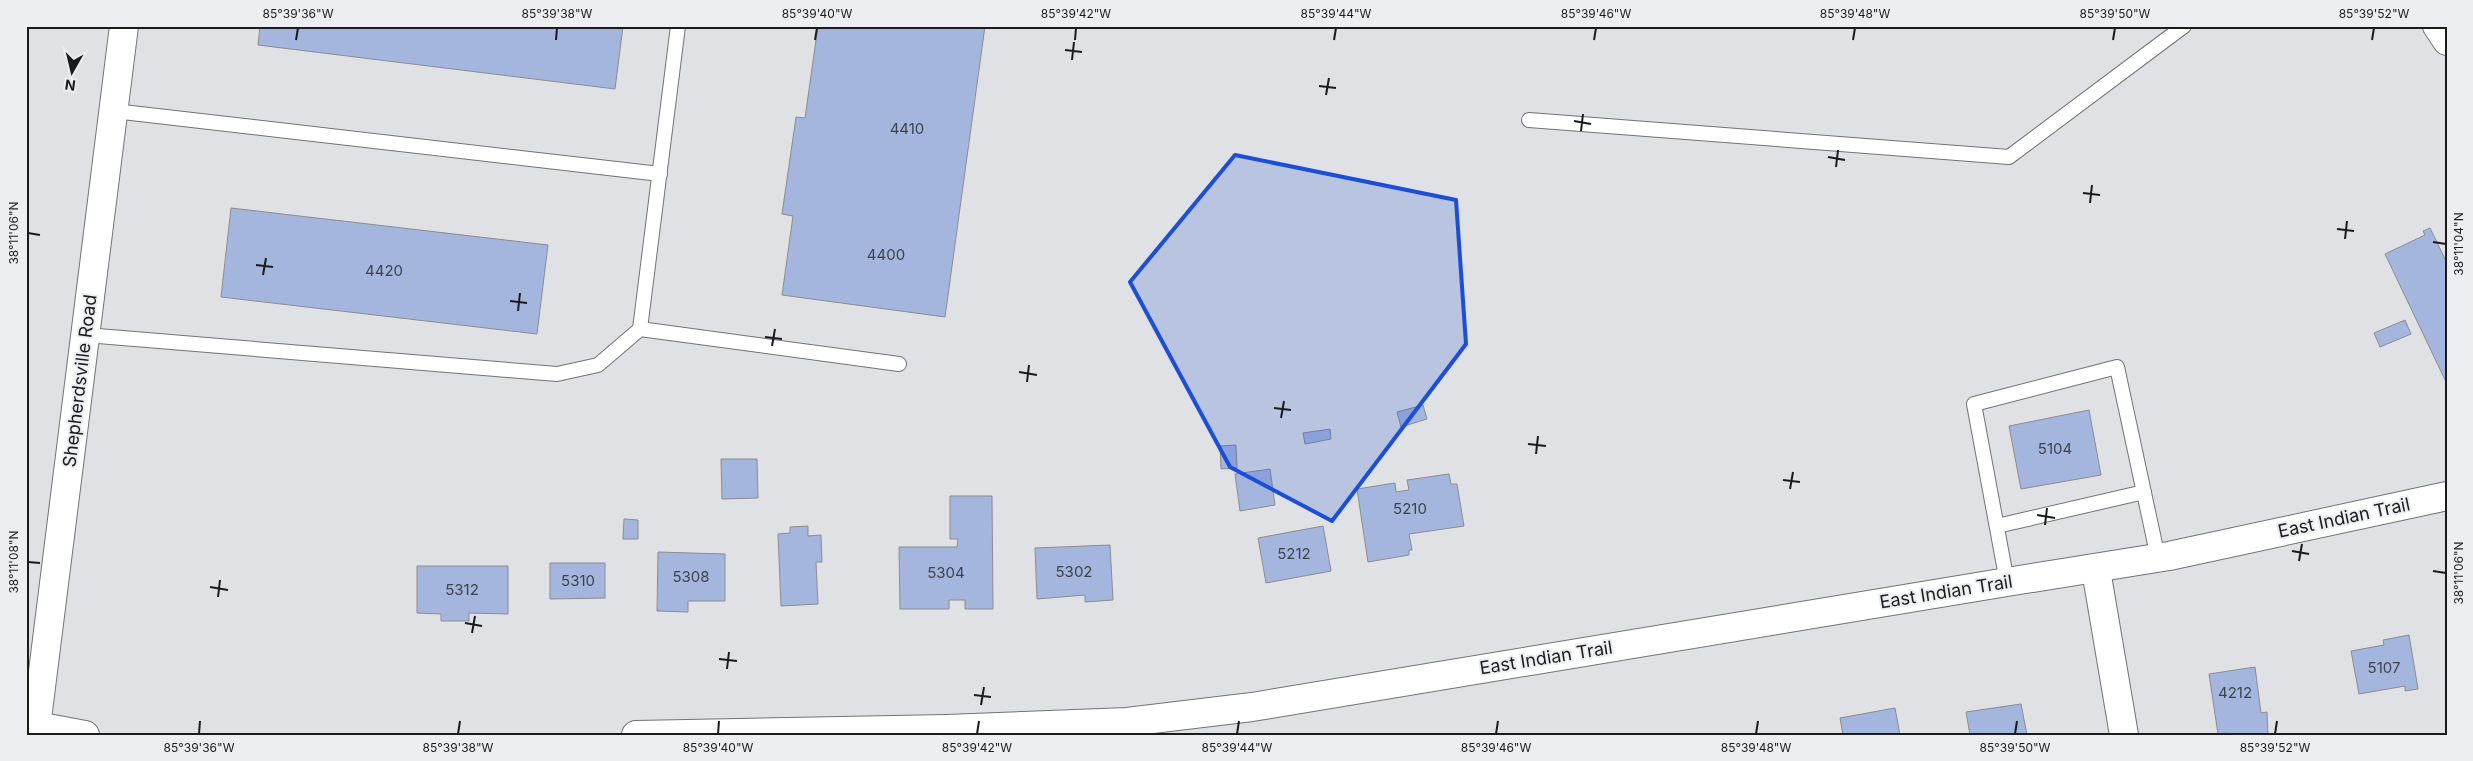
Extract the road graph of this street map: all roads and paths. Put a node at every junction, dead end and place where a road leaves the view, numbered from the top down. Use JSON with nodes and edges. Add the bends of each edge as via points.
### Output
{"nodes":[{"id":1,"x":124,"y":26,"type":"edge"},
{"id":2,"x":678,"y":26,"type":"edge"},
{"id":3,"x":2184,"y":26,"type":"edge"},
{"id":4,"x":2437,"y":26,"type":"edge"},
{"id":5,"x":2447,"y":40,"type":"edge"},
{"id":6,"x":114,"y":111,"type":"junction"},
{"id":7,"x":1529,"y":120,"type":"dead end"},
{"id":8,"x":660,"y":174,"type":"junction"},
{"id":9,"x":640,"y":329,"type":"junction"},
{"id":10,"x":86,"y":335,"type":"junction"},
{"id":11,"x":899,"y":364,"type":"dead end"},
{"id":12,"x":2144,"y":492,"type":"junction"},
{"id":13,"x":2447,"y":496,"type":"edge"},
{"id":14,"x":1996,"y":526,"type":"junction"},
{"id":15,"x":2158,"y":558,"type":"junction"},
{"id":16,"x":2096,"y":570,"type":"junction"},
{"id":17,"x":2007,"y":582,"type":"junction"},
{"id":18,"x":36,"y":730,"type":"edge"},
{"id":19,"x":85,"y":735,"type":"edge"},
{"id":20,"x":636,"y":735,"type":"edge"},
{"id":21,"x":2124,"y":735,"type":"edge"}],
"edges":[{"from":1,"to":6,"type":"main road","name":"Shepherdsville Road"},
{"from":2,"to":8,"type":"lane"},
{"from":3,"to":7,"type":"lane","via":[[2009,157]]},
{"from":4,"to":5,"type":"main road"},
{"from":6,"to":8,"type":"lane"},
{"from":6,"to":10,"type":"main road","name":"Shepherdsville Road"},
{"from":8,"to":9,"type":"lane"},
{"from":9,"to":10,"type":"lane","via":[[598,365],[556,374]]},
{"from":9,"to":11,"type":"lane"},
{"from":10,"to":18,"type":"main road","name":"Shepherdsville Road"},
{"from":12,"to":14,"type":"lane"},
{"from":12,"to":14,"type":"lane","via":[[2117,367],[1974,404]]},
{"from":12,"to":15,"type":"lane"},
{"from":13,"to":15,"type":"main road","name":"East Indian Trail"},
{"from":14,"to":17,"type":"lane"},
{"from":15,"to":16,"type":"main road","name":"East Indian Trail"},
{"from":16,"to":17,"type":"main road","name":"East Indian Trail"},
{"from":16,"to":21,"type":"main road"},
{"from":17,"to":20,"type":"main road","name":"East Indian Trail","via":[[1252,707],[1127,722]]},
{"from":18,"to":19,"type":"main road"}]}
